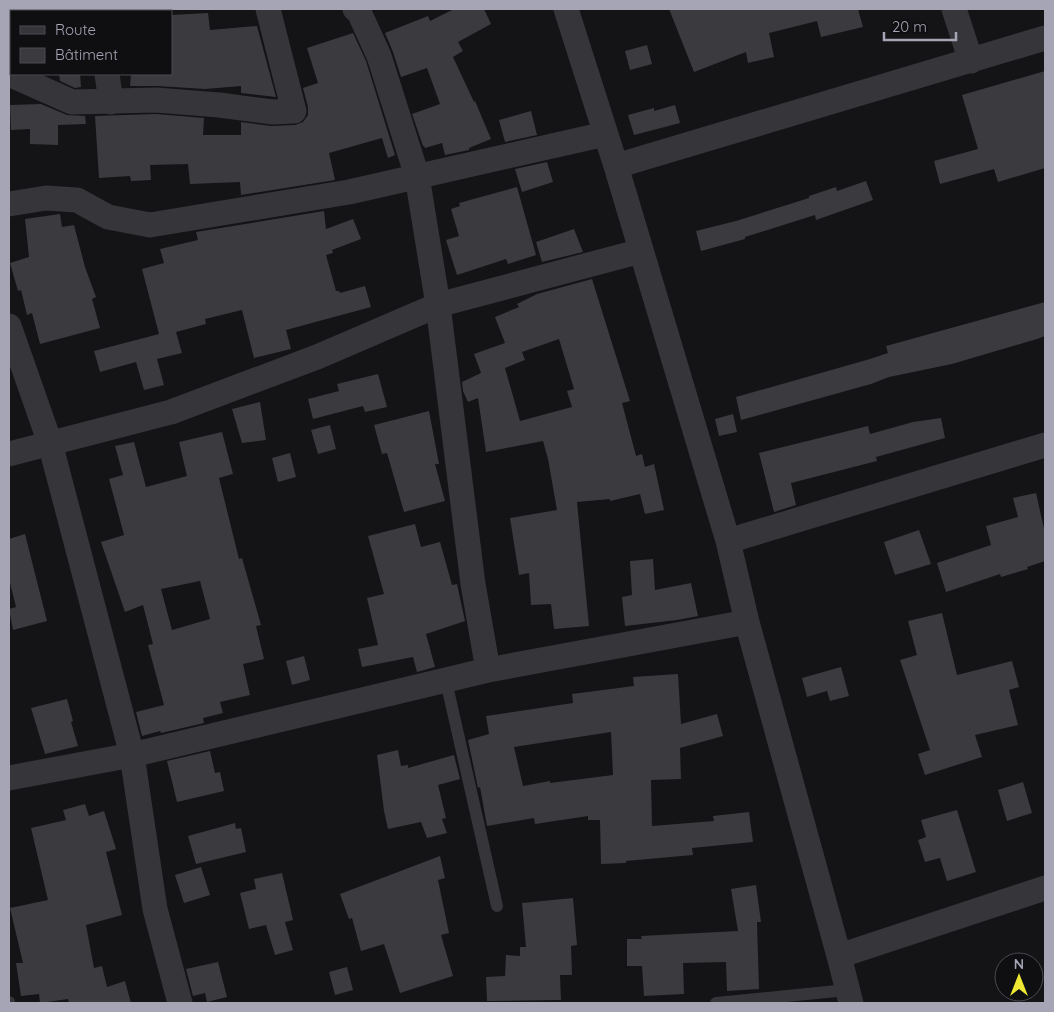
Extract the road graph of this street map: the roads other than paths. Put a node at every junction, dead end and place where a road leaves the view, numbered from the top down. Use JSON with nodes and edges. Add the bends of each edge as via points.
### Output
{"nodes":[{"id":1,"x":268,"y":9,"type":"edge"},
{"id":2,"x":355,"y":9,"type":"edge"},
{"id":3,"x":566,"y":9,"type":"edge"},
{"id":4,"x":954,"y":9,"type":"edge"},
{"id":5,"x":1045,"y":38,"type":"edge"},
{"id":6,"x":971,"y":61,"type":"junction"},
{"id":7,"x":11,"y":75,"type":"edge"},
{"id":8,"x":107,"y":75,"type":"edge"},
{"id":9,"x":111,"y":102,"type":"junction"},
{"id":10,"x":605,"y":134,"type":"junction"},
{"id":11,"x":616,"y":166,"type":"junction"},
{"id":12,"x":417,"y":176,"type":"junction"},
{"id":13,"x":9,"y":204,"type":"edge"},
{"id":14,"x":641,"y":251,"type":"junction"},
{"id":15,"x":438,"y":305,"type":"junction"},
{"id":16,"x":9,"y":326,"type":"edge"},
{"id":17,"x":50,"y":443,"type":"junction"},
{"id":18,"x":1045,"y":445,"type":"edge"},
{"id":19,"x":9,"y":454,"type":"edge"},
{"id":20,"x":728,"y":541,"type":"junction"},
{"id":21,"x":748,"y":622,"type":"junction"},
{"id":22,"x":488,"y":670,"type":"junction"},
{"id":23,"x":446,"y":681,"type":"junction"},
{"id":24,"x":132,"y":755,"type":"junction"},
{"id":25,"x":9,"y":778,"type":"edge"},
{"id":26,"x":1045,"y":888,"type":"edge"},
{"id":27,"x":497,"y":906,"type":"dead end"},
{"id":28,"x":840,"y":956,"type":"junction"},
{"id":29,"x":849,"y":997,"type":"edge"},
{"id":30,"x":180,"y":1003,"type":"edge"},
{"id":31,"x":716,"y":1003,"type":"edge"}],
"edges":[{"from":1,"to":9,"type":"street","via":[[294,111],[274,112],[156,100]]},
{"from":2,"to":12,"type":"street","via":[[379,56]]},
{"from":3,"to":10,"type":"street"},
{"from":4,"to":6,"type":"street"},
{"from":5,"to":6,"type":"street"},
{"from":6,"to":11,"type":"street"},
{"from":7,"to":9,"type":"street","via":[[72,102]]},
{"from":8,"to":9,"type":"street"},
{"from":10,"to":11,"type":"street"},
{"from":10,"to":12,"type":"street"},
{"from":11,"to":14,"type":"street"},
{"from":12,"to":13,"type":"street","via":[[349,192],[150,224],[108,216],[77,200],[46,198]]},
{"from":12,"to":15,"type":"street"},
{"from":14,"to":15,"type":"street"},
{"from":14,"to":20,"type":"street"},
{"from":15,"to":17,"type":"street","via":[[316,358],[170,412]]},
{"from":15,"to":22,"type":"street","via":[[473,584]]},
{"from":16,"to":17,"type":"street"},
{"from":17,"to":19,"type":"street"},
{"from":17,"to":24,"type":"street"},
{"from":18,"to":20,"type":"street"},
{"from":20,"to":21,"type":"street"},
{"from":21,"to":22,"type":"street"},
{"from":21,"to":28,"type":"street"},
{"from":22,"to":23,"type":"street"},
{"from":23,"to":24,"type":"street"},
{"from":23,"to":27,"type":"lane"},
{"from":24,"to":25,"type":"street"},
{"from":24,"to":30,"type":"street","via":[[155,909]]},
{"from":26,"to":28,"type":"street"},
{"from":28,"to":29,"type":"street"},
{"from":29,"to":31,"type":"lane"}]}
